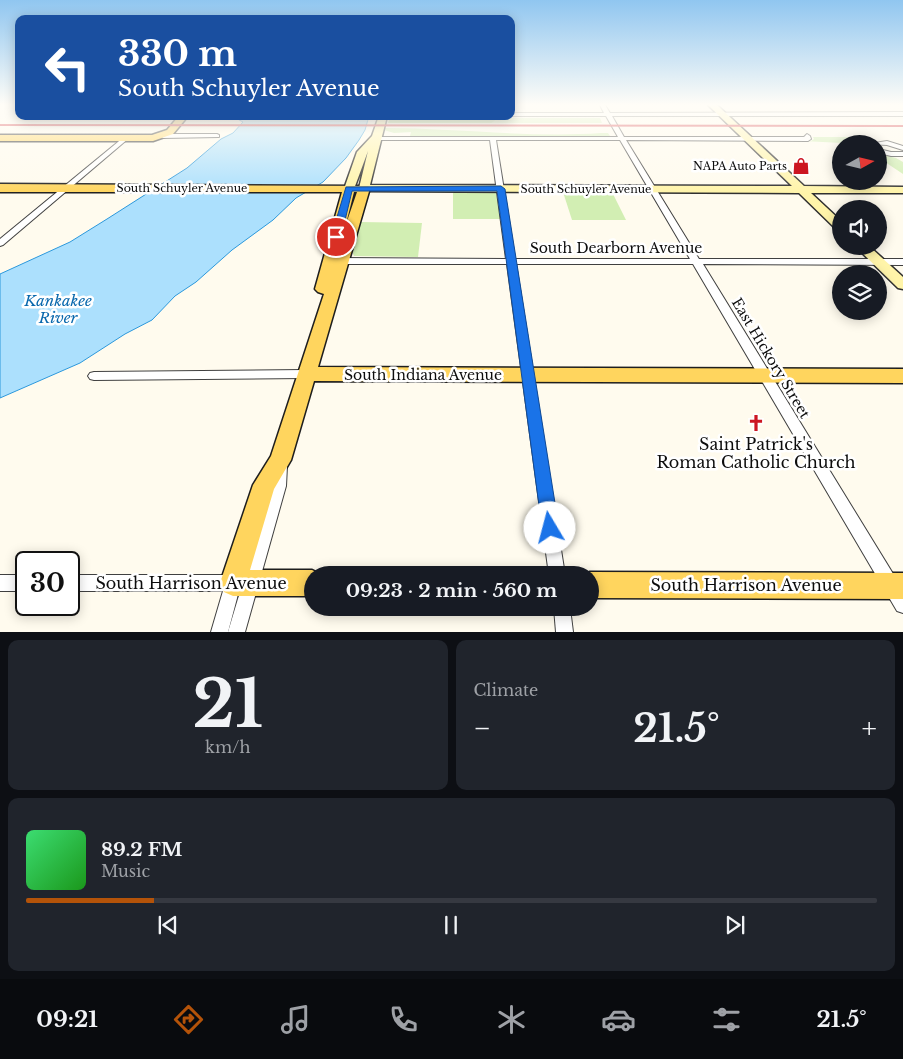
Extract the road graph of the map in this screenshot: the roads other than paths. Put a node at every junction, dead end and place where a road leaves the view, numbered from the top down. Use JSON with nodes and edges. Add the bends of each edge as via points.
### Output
{"nodes":[{"id":1,"x":166,"y":134,"type":"edge"},
{"id":2,"x":376,"y":134,"type":"edge"},
{"id":3,"x":619,"y":134,"type":"edge"},
{"id":4,"x":743,"y":134,"type":"edge"},
{"id":5,"x":163,"y":136,"type":"junction"},
{"id":6,"x":217,"y":136,"type":"dead end"},
{"id":7,"x":807,"y":136,"type":"dead end"},
{"id":8,"x":0,"y":138,"type":"edge"},
{"id":9,"x":126,"y":138,"type":"junction"},
{"id":10,"x":375,"y":138,"type":"junction"},
{"id":11,"x":494,"y":138,"type":"junction"},
{"id":12,"x":621,"y":138,"type":"junction"},
{"id":13,"x":748,"y":139,"type":"junction"},
{"id":14,"x":888,"y":144,"type":"edge"},
{"id":15,"x":888,"y":152,"type":"edge"},
{"id":16,"x":902,"y":154,"type":"edge"},
{"id":17,"x":366,"y":182,"type":"junction"},
{"id":18,"x":0,"y":188,"type":"edge"},
{"id":19,"x":67,"y":188,"type":"junction"},
{"id":20,"x":501,"y":189,"type":"junction"},
{"id":21,"x":652,"y":189,"type":"junction"},
{"id":22,"x":801,"y":189,"type":"junction"},
{"id":23,"x":903,"y":190,"type":"edge"},
{"id":24,"x":343,"y":194,"type":"junction"},
{"id":25,"x":832,"y":218,"type":"edge"},
{"id":26,"x":0,"y":243,"type":"edge"},
{"id":27,"x":871,"y":255,"type":"edge"},
{"id":28,"x":336,"y":261,"type":"junction"},
{"id":29,"x":511,"y":261,"type":"junction"},
{"id":30,"x":696,"y":262,"type":"junction"},
{"id":31,"x":878,"y":262,"type":"junction"},
{"id":32,"x":903,"y":262,"type":"edge"},
{"id":33,"x":903,"y":285,"type":"edge"},
{"id":34,"x":305,"y":374,"type":"junction"},
{"id":35,"x":528,"y":375,"type":"junction"},
{"id":36,"x":94,"y":376,"type":"dead end"},
{"id":37,"x":764,"y":376,"type":"junction"},
{"id":38,"x":903,"y":376,"type":"edge"},
{"id":39,"x":556,"y":566,"type":"edge"},
{"id":40,"x":0,"y":583,"type":"edge"},
{"id":41,"x":15,"y":583,"type":"edge"},
{"id":42,"x":80,"y":583,"type":"edge"},
{"id":43,"x":242,"y":583,"type":"junction"},
{"id":44,"x":304,"y":583,"type":"edge"},
{"id":45,"x":599,"y":585,"type":"edge"},
{"id":46,"x":899,"y":592,"type":"edge"},
{"id":47,"x":563,"y":616,"type":"edge"},
{"id":48,"x":218,"y":632,"type":"edge"},
{"id":49,"x":236,"y":632,"type":"edge"},
{"id":50,"x":565,"y":632,"type":"edge"}],
"edges":[{"from":1,"to":5,"type":"main road"},
{"from":2,"to":10,"type":"main road"},
{"from":3,"to":12,"type":"street","name":"East Hickory Street"},
{"from":4,"to":13,"type":"main road"},
{"from":5,"to":6,"type":"street"},
{"from":5,"to":9,"type":"main road"},
{"from":7,"to":13,"type":"street","via":[[808,139]]},
{"from":8,"to":9,"type":"main road"},
{"from":9,"to":19,"type":"street"},
{"from":10,"to":11,"type":"street"},
{"from":10,"to":17,"type":"main road"},
{"from":10,"to":24,"type":"main road","via":[[362,152]]},
{"from":11,"to":12,"type":"street"},
{"from":11,"to":20,"type":"street"},
{"from":12,"to":13,"type":"street"},
{"from":12,"to":21,"type":"street","name":"East Hickory Street"},
{"from":13,"to":22,"type":"main road"},
{"from":14,"to":16,"type":"street"},
{"from":15,"to":16,"type":"street"},
{"from":17,"to":20,"type":"main road","name":"South Schuyler Avenue","via":[[395,188]]},
{"from":17,"to":24,"type":"main road","name":"South Schuyler Avenue"},
{"from":17,"to":28,"type":"main road"},
{"from":18,"to":19,"type":"main road","name":"South Schuyler Avenue"},
{"from":19,"to":24,"type":"main road","name":"South Schuyler Avenue","via":[[310,189]]},
{"from":19,"to":26,"type":"street"},
{"from":20,"to":21,"type":"main road","name":"South Schuyler Avenue"},
{"from":20,"to":29,"type":"street"},
{"from":21,"to":22,"type":"main road","name":"South Schuyler Avenue"},
{"from":21,"to":30,"type":"street","name":"East Hickory Street"},
{"from":22,"to":23,"type":"main road","name":"South Schuyler Avenue"},
{"from":22,"to":25,"type":"main road"},
{"from":24,"to":28,"type":"main road"},
{"from":27,"to":31,"type":"main road"},
{"from":28,"to":29,"type":"street","name":"South Dearborn Avenue"},
{"from":28,"to":34,"type":"main road"},
{"from":29,"to":30,"type":"street","name":"South Dearborn Avenue"},
{"from":29,"to":35,"type":"street"},
{"from":30,"to":31,"type":"street","name":"South Dearborn Avenue"},
{"from":30,"to":37,"type":"street","name":"East Hickory Street"},
{"from":31,"to":32,"type":"street","name":"South Dearborn Avenue"},
{"from":31,"to":33,"type":"main road"},
{"from":34,"to":35,"type":"main road","name":"South Indiana Avenue"},
{"from":34,"to":36,"type":"street","name":"South Indiana Avenue"},
{"from":34,"to":43,"type":"main road","via":[[280,460],[264,485]]},
{"from":35,"to":37,"type":"main road","name":"South Indiana Avenue"},
{"from":35,"to":39,"type":"street"},
{"from":37,"to":38,"type":"main road","name":"South Indiana Avenue"},
{"from":37,"to":46,"type":"street","name":"East Hickory Street"},
{"from":40,"to":41,"type":"street"},
{"from":42,"to":43,"type":"street","name":"South Harrison Avenue"},
{"from":43,"to":44,"type":"main road","name":"South Harrison Avenue"},
{"from":43,"to":48,"type":"street"},
{"from":43,"to":49,"type":"street"},
{"from":45,"to":46,"type":"main road","name":"South Harrison Avenue"},
{"from":47,"to":50,"type":"street"}]}
